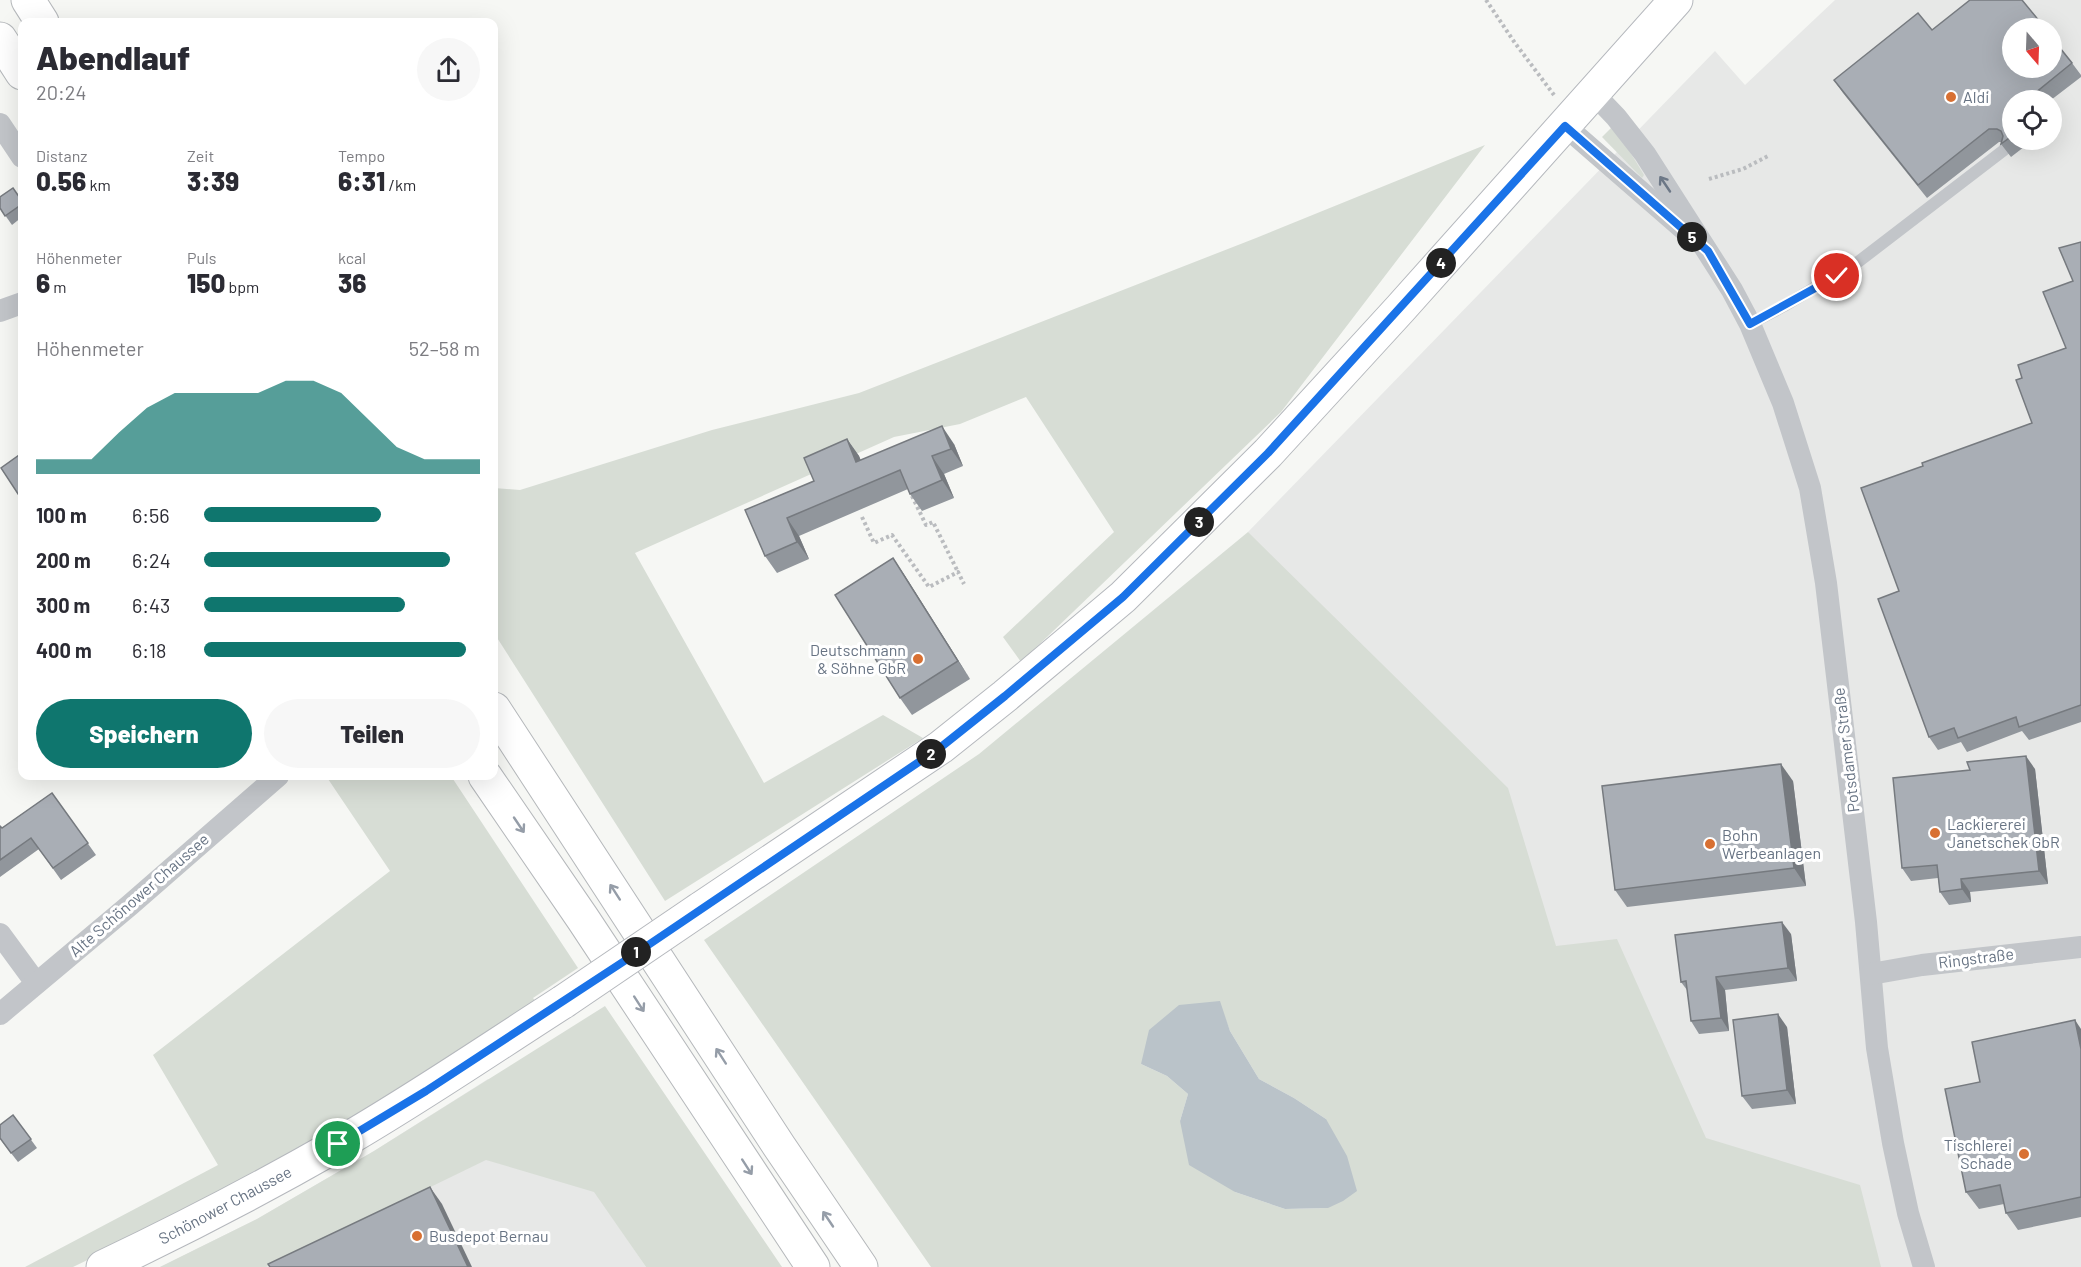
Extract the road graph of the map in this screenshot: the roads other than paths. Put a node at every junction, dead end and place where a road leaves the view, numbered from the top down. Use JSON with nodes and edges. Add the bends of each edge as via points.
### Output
{"nodes":[{"id":1,"x":28,"y":0,"type":"edge"},
{"id":2,"x":1676,"y":0,"type":"edge"},
{"id":3,"x":39,"y":18,"type":"edge"},
{"id":4,"x":0,"y":39,"type":"edge"},
{"id":5,"x":18,"y":67,"type":"edge"},
{"id":6,"x":1594,"y":94,"type":"junction"},
{"id":7,"x":1560,"y":111,"type":"junction"},
{"id":8,"x":0,"y":124,"type":"edge"},
{"id":9,"x":2004,"y":150,"type":"edge"},
{"id":10,"x":18,"y":151,"type":"edge"},
{"id":11,"x":1708,"y":251,"type":"junction"},
{"id":12,"x":18,"y":304,"type":"edge"},
{"id":13,"x":0,"y":311,"type":"edge"},
{"id":14,"x":1750,"y":324,"type":"junction"},
{"id":15,"x":498,"y":715,"type":"edge"},
{"id":16,"x":273,"y":780,"type":"edge"},
{"id":17,"x":488,"y":780,"type":"edge"},
{"id":18,"x":0,"y":934,"type":"edge"},
{"id":19,"x":2081,"y":947,"type":"edge"},
{"id":20,"x":1871,"y":974,"type":"junction"},
{"id":21,"x":36,"y":983,"type":"junction"},
{"id":22,"x":0,"y":1014,"type":"edge"},
{"id":23,"x":103,"y":1267,"type":"edge"},
{"id":24,"x":813,"y":1267,"type":"edge"},
{"id":25,"x":861,"y":1267,"type":"edge"},
{"id":26,"x":1924,"y":1267,"type":"edge"}],
"edges":[{"from":1,"to":3,"type":"main road"},
{"from":2,"to":6,"type":"main road","name":"Schönower Chaussee"},
{"from":4,"to":5,"type":"main road"},
{"from":6,"to":7,"type":"main road","name":"Schönower Chaussee"},
{"from":11,"to":6,"type":"street","name":"Potsdamer Straße","one_way":true,"via":[[1645,154]]},
{"from":7,"to":11,"type":"street","name":"Potsdamer Straße"},
{"from":7,"to":23,"type":"main road","name":"Schönower Chaussee","bridge":true,"via":[[1268,453],[1123,597],[941,747],[426,1091],[182,1230]]},
{"from":8,"to":10,"type":"street"},
{"from":9,"to":14,"type":"lane","via":[[1858,262]]},
{"from":11,"to":14,"type":"street","name":"Potsdamer Straße"},
{"from":12,"to":13,"type":"street"},
{"from":14,"to":20,"type":"street","name":"Potsdamer Straße","via":[[1783,403],[1810,488],[1826,583]]},
{"from":25,"to":15,"type":"main road","one_way":true},
{"from":16,"to":21,"type":"street","name":"Alte Schönower Chaussee"},
{"from":17,"to":24,"type":"main road","one_way":true},
{"from":18,"to":21,"type":"street"},
{"from":19,"to":20,"type":"street","name":"Ringstraße"},
{"from":20,"to":26,"type":"street","name":"Potsdamer Straße","via":[[1877,1048],[1893,1143]]},
{"from":21,"to":22,"type":"street","name":"Alte Schönower Chaussee"}]}
